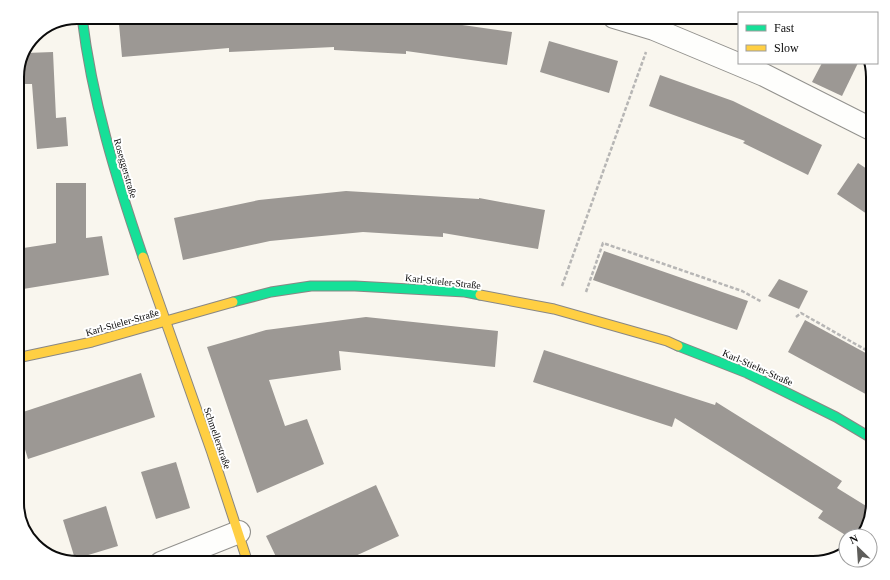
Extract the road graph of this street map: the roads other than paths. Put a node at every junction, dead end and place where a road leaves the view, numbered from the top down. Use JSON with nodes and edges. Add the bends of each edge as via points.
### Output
{"nodes":[{"id":1,"x":83,"y":24,"type":"edge"},
{"id":2,"x":637,"y":24,"type":"edge"},
{"id":3,"x":866,"y":126,"type":"edge"},
{"id":4,"x":166,"y":321,"type":"junction"},
{"id":5,"x":24,"y":357,"type":"edge"},
{"id":6,"x":866,"y":435,"type":"edge"},
{"id":7,"x":239,"y":532,"type":"junction"},
{"id":8,"x":178,"y":556,"type":"edge"},
{"id":9,"x":246,"y":556,"type":"edge"}],
"edges":[{"from":1,"to":4,"type":"street","name":"Roseggerstraße","via":[[97,104],[115,175]]},
{"from":2,"to":3,"type":"street","via":[[764,75]]},
{"from":4,"to":5,"type":"street","name":"Karl-Stieler-Straße","via":[[92,342]]},
{"from":4,"to":6,"type":"street","name":"Karl-Stieler-Straße","via":[[220,304],[311,286],[465,292],[554,310],[667,341],[747,373]]},
{"from":4,"to":7,"type":"street","name":"Schmellerstraße"},
{"from":7,"to":8,"type":"street"},
{"from":7,"to":9,"type":"street","name":"Schmellerstraße"}]}
